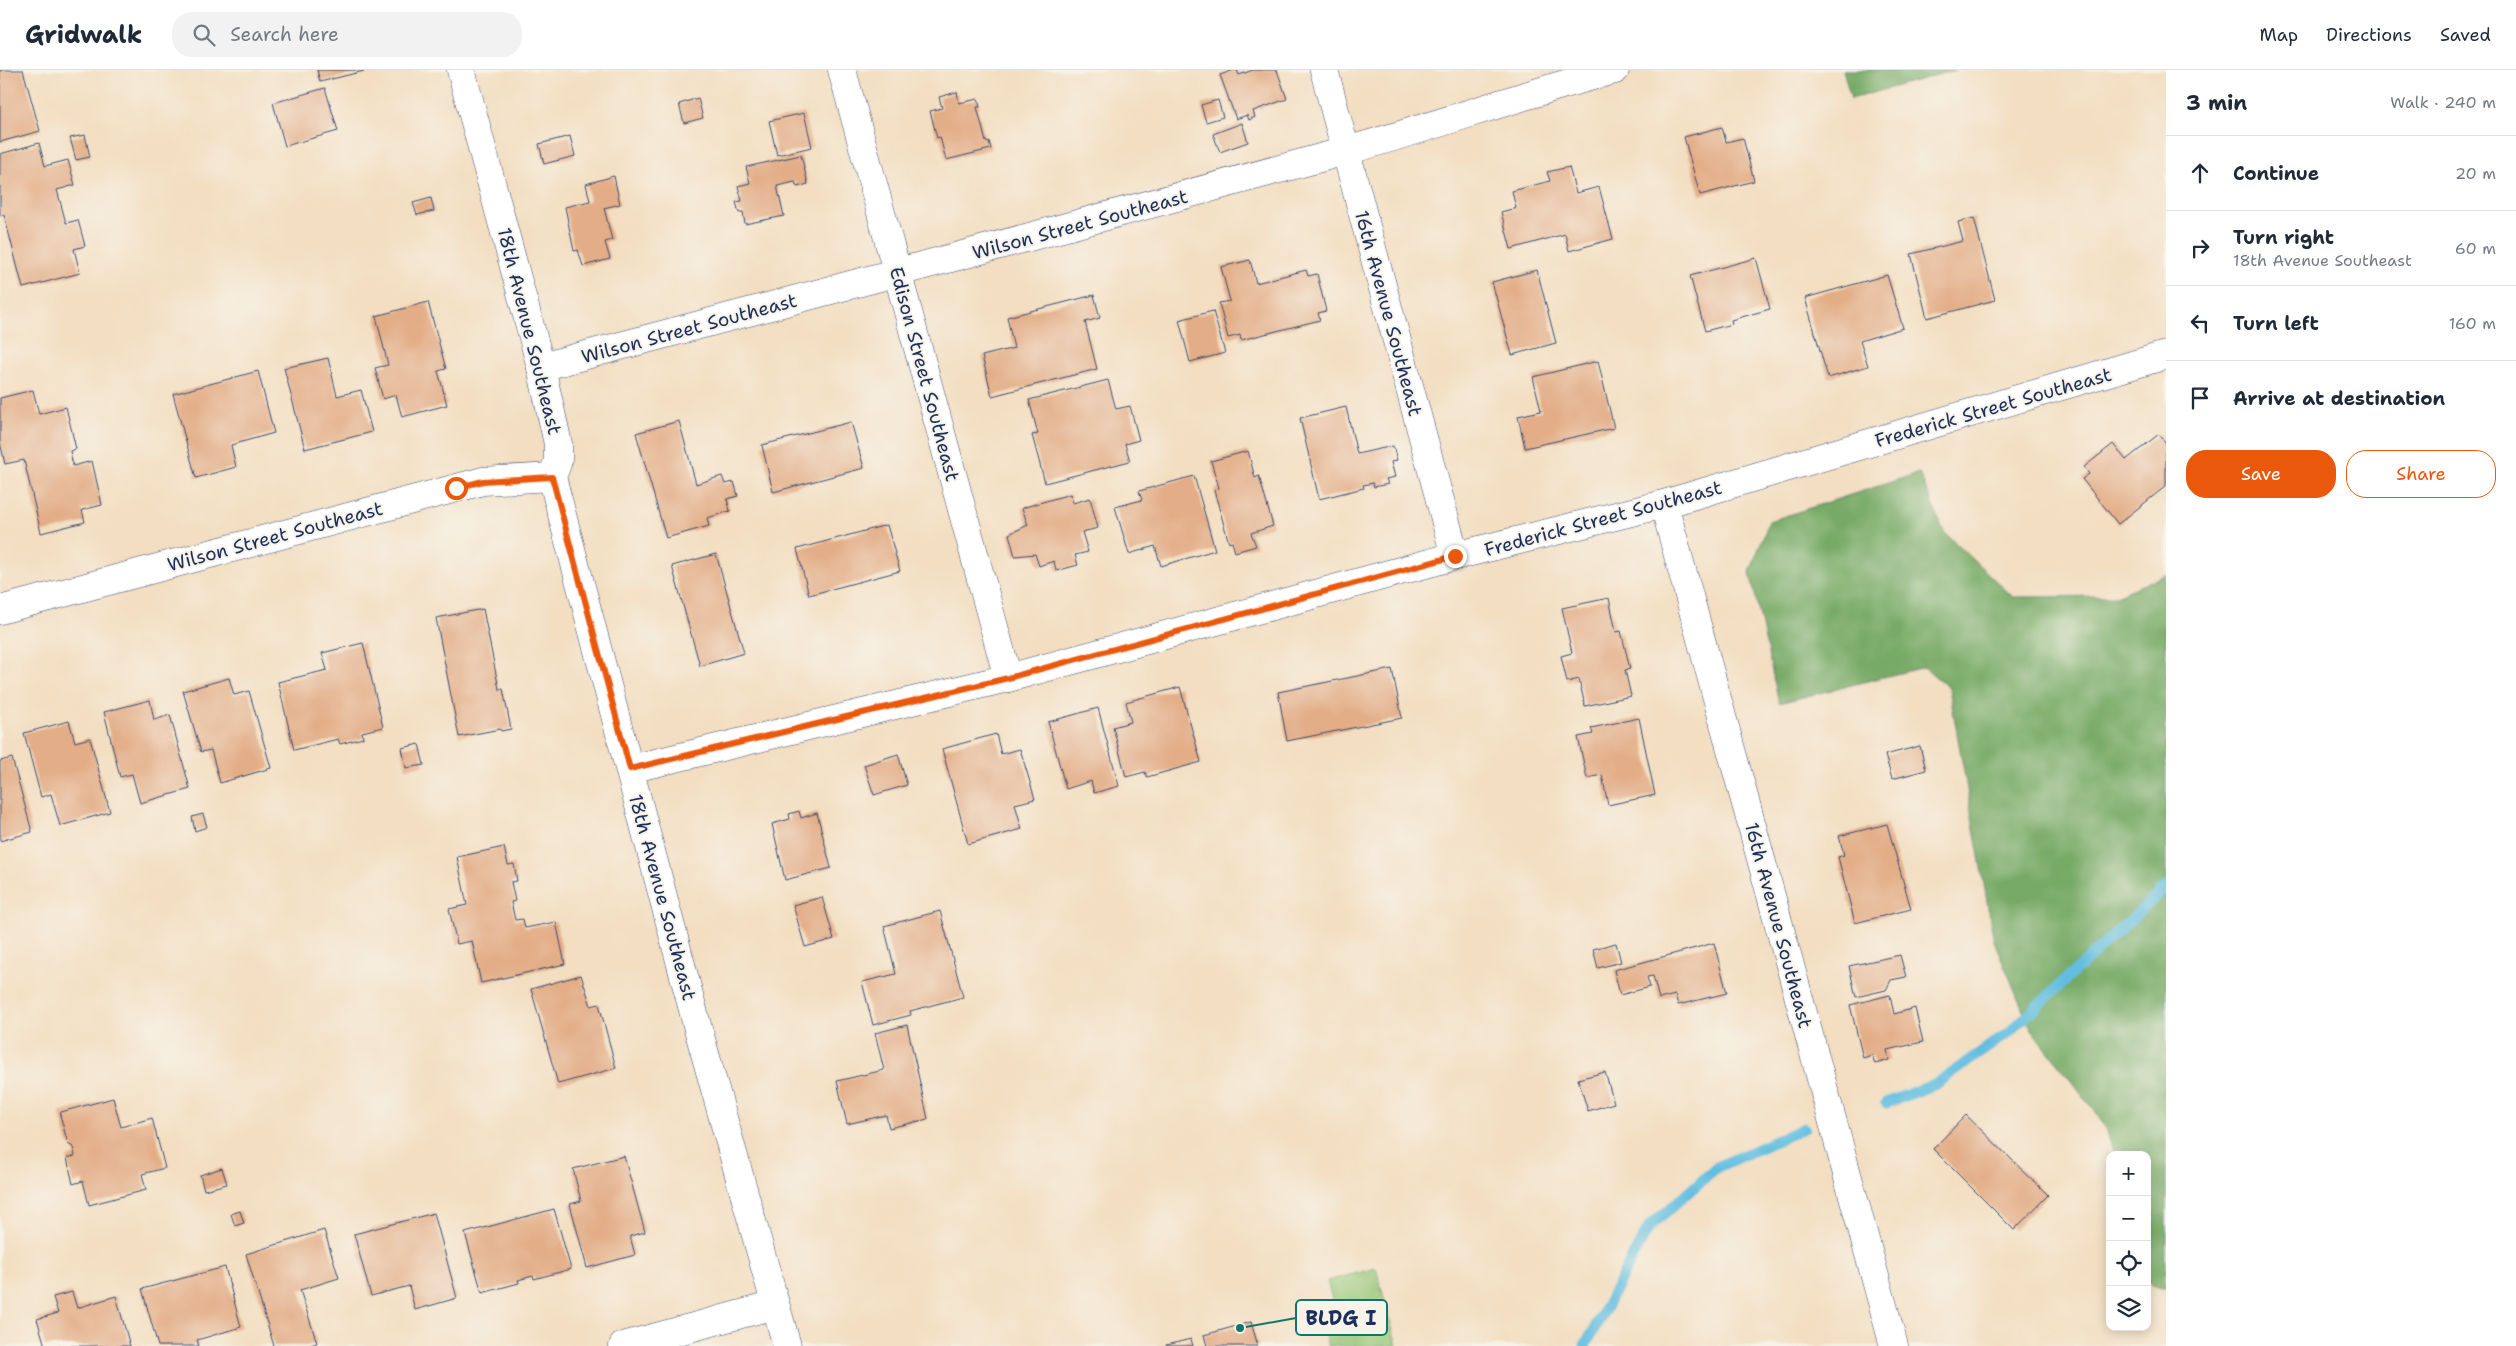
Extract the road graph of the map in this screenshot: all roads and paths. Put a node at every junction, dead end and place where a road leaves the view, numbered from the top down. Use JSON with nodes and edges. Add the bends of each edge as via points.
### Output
{"nodes":[{"id":1,"x":461,"y":70,"type":"edge"},
{"id":2,"x":842,"y":70,"type":"edge"},
{"id":3,"x":1324,"y":70,"type":"edge"},
{"id":4,"x":1615,"y":70,"type":"edge"},
{"id":5,"x":1346,"y":151,"type":"junction"},
{"id":6,"x":898,"y":274,"type":"junction"},
{"id":7,"x":2166,"y":355,"type":"edge"},
{"id":8,"x":541,"y":367,"type":"junction"},
{"id":9,"x":552,"y":477,"type":"junction"},
{"id":10,"x":1664,"y":504,"type":"junction"},
{"id":11,"x":1455,"y":556,"type":"junction"},
{"id":12,"x":0,"y":610,"type":"edge"},
{"id":13,"x":1008,"y":678,"type":"junction"},
{"id":14,"x":630,"y":769,"type":"junction"},
{"id":15,"x":775,"y":1305,"type":"junction"},
{"id":16,"x":623,"y":1346,"type":"edge"},
{"id":17,"x":787,"y":1346,"type":"edge"},
{"id":18,"x":1894,"y":1346,"type":"edge"}],
"edges":[{"from":1,"to":8,"type":"street","name":"18th Avenue Southeast"},
{"from":2,"to":6,"type":"street","name":"Edison Street Southeast"},
{"from":3,"to":5,"type":"street","name":"16th Avenue Southeast"},
{"from":4,"to":5,"type":"street","name":"Wilson Street Southeast"},
{"from":5,"to":6,"type":"street","name":"Wilson Street Southeast"},
{"from":5,"to":11,"type":"street","name":"16th Avenue Southeast"},
{"from":6,"to":8,"type":"street","name":"Wilson Street Southeast"},
{"from":6,"to":13,"type":"street","name":"Edison Street Southeast"},
{"from":7,"to":10,"type":"street","name":"Frederick Street Southeast"},
{"from":8,"to":9,"type":"street","name":"18th Avenue Southeast","via":[[558,444],[558,460]]},
{"from":9,"to":12,"type":"street","name":"Wilson Street Southeast","via":[[474,483]]},
{"from":9,"to":14,"type":"street","name":"18th Avenue Southeast"},
{"from":10,"to":11,"type":"street","name":"Frederick Street Southeast"},
{"from":10,"to":18,"type":"street","name":"16th Avenue Southeast"},
{"from":11,"to":13,"type":"street","name":"Frederick Street Southeast"},
{"from":13,"to":14,"type":"street","name":"Frederick Street Southeast"},
{"from":14,"to":15,"type":"street","name":"18th Avenue Southeast"},
{"from":15,"to":16,"type":"street"},
{"from":15,"to":17,"type":"street","name":"18th Avenue Southeast"}]}
